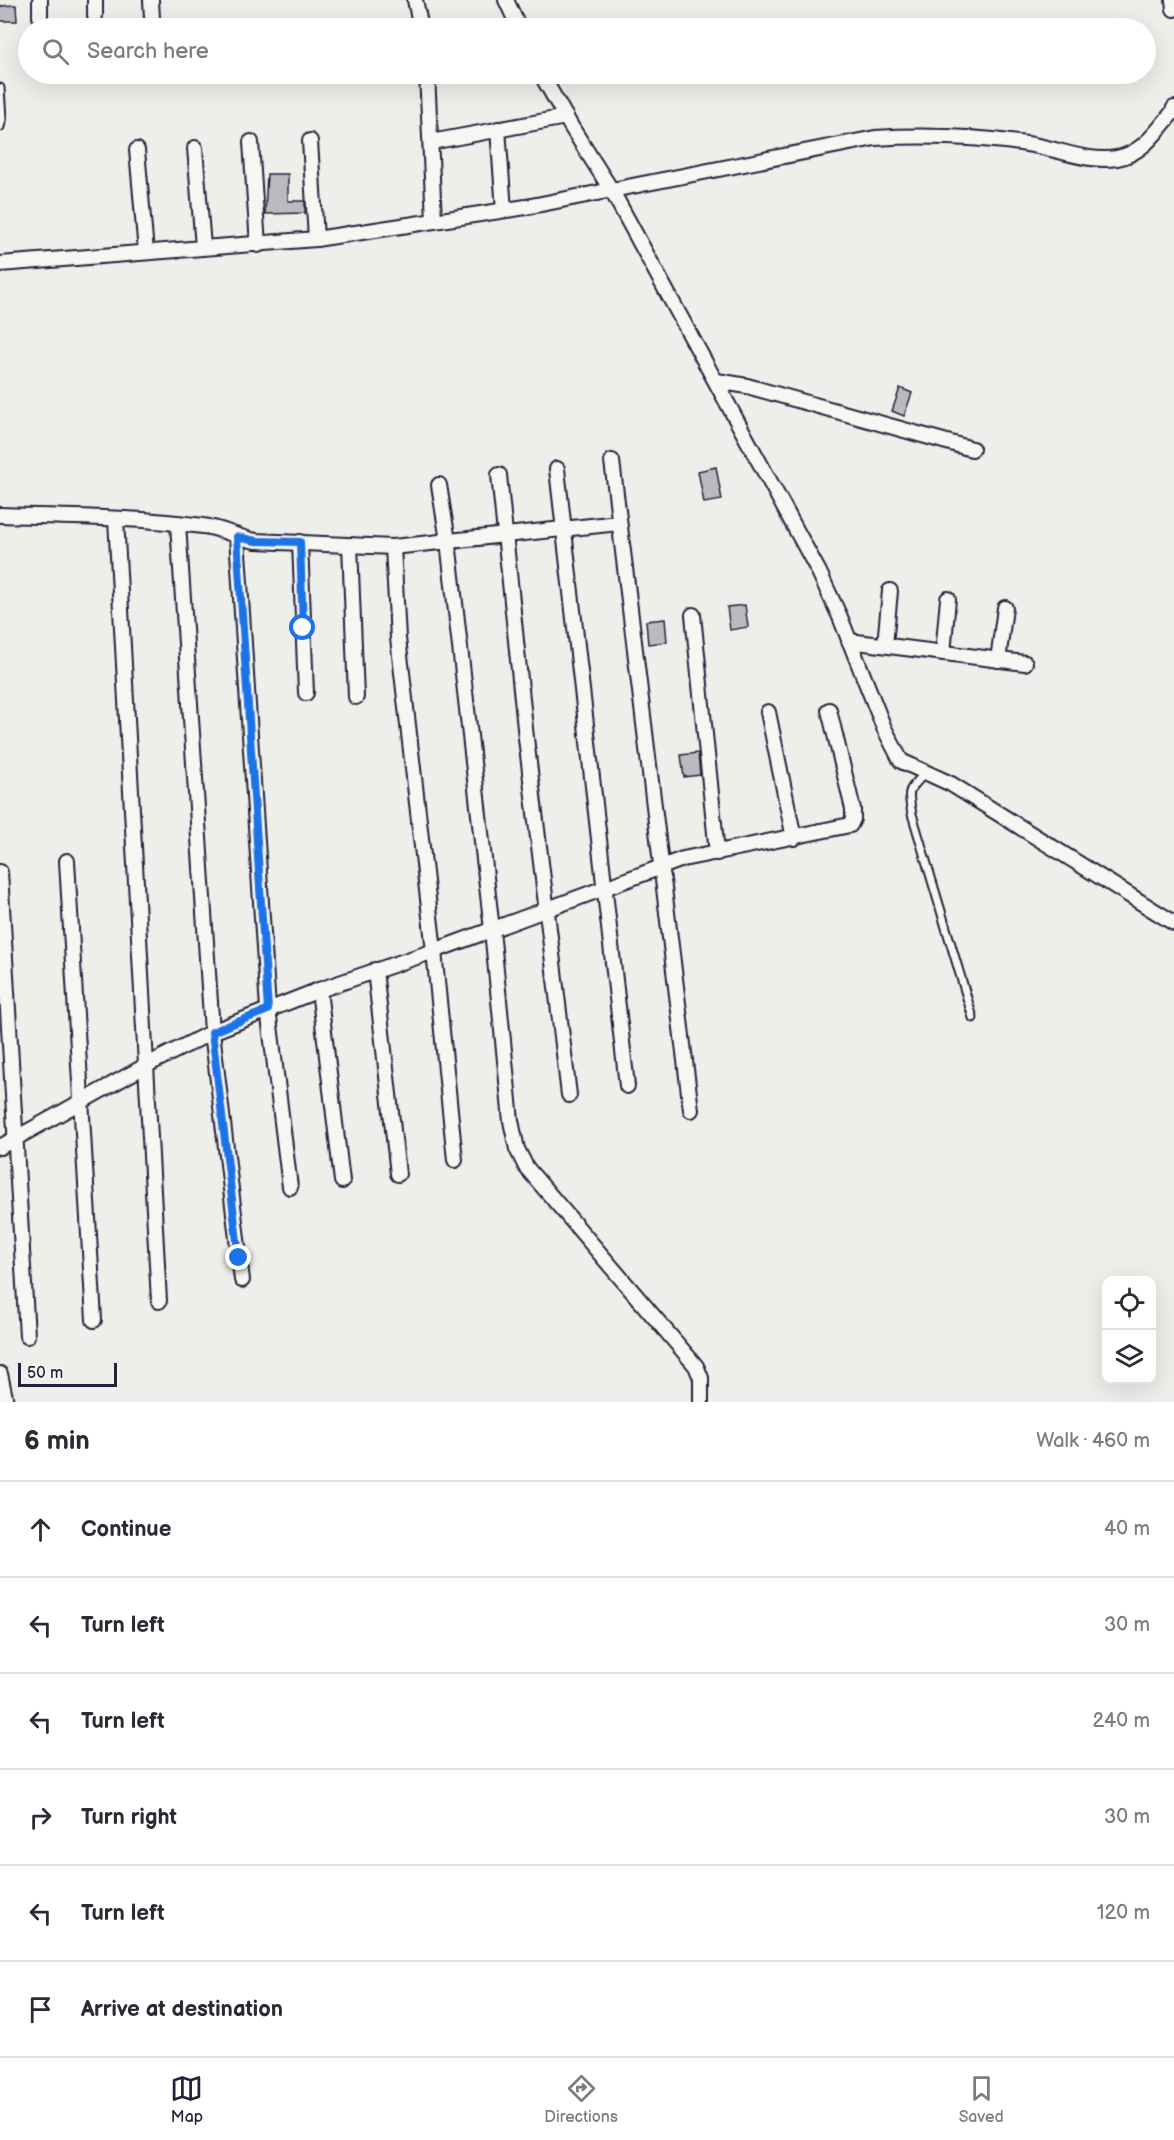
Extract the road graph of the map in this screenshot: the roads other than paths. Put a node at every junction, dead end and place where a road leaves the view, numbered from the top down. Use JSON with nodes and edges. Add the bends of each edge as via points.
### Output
{"nodes":[{"id":1,"x":40,"y":0,"type":"edge"},
{"id":2,"x":95,"y":0,"type":"edge"},
{"id":3,"x":152,"y":0,"type":"edge"},
{"id":4,"x":415,"y":0,"type":"edge"},
{"id":5,"x":506,"y":0,"type":"edge"},
{"id":6,"x":1173,"y":0,"type":"edge"},
{"id":7,"x":1174,"y":9,"type":"edge"},
{"id":8,"x":95,"y":16,"type":"dead end"},
{"id":9,"x":40,"y":17,"type":"dead end"},
{"id":10,"x":152,"y":18,"type":"dead end"},
{"id":11,"x":419,"y":18,"type":"edge"},
{"id":12,"x":514,"y":18,"type":"edge"},
{"id":13,"x":428,"y":84,"type":"edge"},
{"id":14,"x":548,"y":84,"type":"edge"},
{"id":15,"x":0,"y":88,"type":"edge"},
{"id":16,"x":1174,"y":108,"type":"edge"},
{"id":17,"x":566,"y":117,"type":"junction"},
{"id":18,"x":0,"y":127,"type":"edge"},
{"id":19,"x":498,"y":129,"type":"junction"},
{"id":20,"x":310,"y":141,"type":"dead end"},
{"id":21,"x":251,"y":142,"type":"dead end"},
{"id":22,"x":431,"y":142,"type":"junction"},
{"id":23,"x":195,"y":148,"type":"dead end"},
{"id":24,"x":137,"y":150,"type":"dead end"},
{"id":25,"x":612,"y":191,"type":"junction"},
{"id":26,"x":504,"y":210,"type":"junction"},
{"id":27,"x":434,"y":220,"type":"junction"},
{"id":28,"x":316,"y":239,"type":"junction"},
{"id":29,"x":258,"y":245,"type":"junction"},
{"id":30,"x":203,"y":247,"type":"junction"},
{"id":31,"x":146,"y":252,"type":"junction"},
{"id":32,"x":0,"y":264,"type":"edge"},
{"id":33,"x":717,"y":381,"type":"junction"},
{"id":34,"x":972,"y":449,"type":"dead end"},
{"id":35,"x":612,"y":461,"type":"dead end"},
{"id":36,"x":557,"y":469,"type":"dead end"},
{"id":37,"x":499,"y":475,"type":"dead end"},
{"id":38,"x":439,"y":485,"type":"dead end"},
{"id":39,"x":0,"y":515,"type":"edge"},
{"id":40,"x":116,"y":519,"type":"junction"},
{"id":41,"x":619,"y":523,"type":"junction"},
{"id":42,"x":178,"y":524,"type":"junction"},
{"id":43,"x":563,"y":529,"type":"junction"},
{"id":44,"x":506,"y":535,"type":"junction"},
{"id":45,"x":237,"y":537,"type":"junction"},
{"id":46,"x":448,"y":541,"type":"junction"},
{"id":47,"x":300,"y":542,"type":"junction"},
{"id":48,"x":350,"y":545,"type":"junction"},
{"id":49,"x":393,"y":547,"type":"junction"},
{"id":50,"x":890,"y":591,"type":"dead end"},
{"id":51,"x":948,"y":599,"type":"dead end"},
{"id":52,"x":1005,"y":608,"type":"dead end"},
{"id":53,"x":693,"y":615,"type":"dead end"},
{"id":54,"x":849,"y":641,"type":"junction"},
{"id":55,"x":885,"y":645,"type":"junction"},
{"id":56,"x":943,"y":653,"type":"junction"},
{"id":57,"x":998,"y":660,"type":"junction"},
{"id":58,"x":1025,"y":663,"type":"dead end"},
{"id":59,"x":306,"y":693,"type":"dead end"},
{"id":60,"x":356,"y":698,"type":"dead end"},
{"id":61,"x":829,"y":710,"type":"dead end"},
{"id":62,"x":768,"y":712,"type":"dead end"},
{"id":63,"x":925,"y":773,"type":"junction"},
{"id":64,"x":794,"y":838,"type":"junction"},
{"id":65,"x":717,"y":852,"type":"junction"},
{"id":66,"x":67,"y":861,"type":"dead end"},
{"id":67,"x":662,"y":866,"type":"junction"},
{"id":68,"x":0,"y":872,"type":"edge"},
{"id":69,"x":604,"y":888,"type":"junction"},
{"id":70,"x":548,"y":910,"type":"junction"},
{"id":71,"x":1174,"y":923,"type":"edge"},
{"id":72,"x":492,"y":930,"type":"junction"},
{"id":73,"x":434,"y":951,"type":"junction"},
{"id":74,"x":375,"y":970,"type":"junction"},
{"id":75,"x":320,"y":990,"type":"junction"},
{"id":76,"x":268,"y":1010,"type":"junction"},
{"id":77,"x":973,"y":1018,"type":"dead end"},
{"id":78,"x":212,"y":1032,"type":"junction"},
{"id":79,"x":145,"y":1066,"type":"junction"},
{"id":80,"x":627,"y":1086,"type":"dead end"},
{"id":81,"x":569,"y":1095,"type":"dead end"},
{"id":82,"x":80,"y":1102,"type":"junction"},
{"id":83,"x":691,"y":1110,"type":"dead end"},
{"id":84,"x":14,"y":1139,"type":"junction"},
{"id":85,"x":0,"y":1147,"type":"edge"},
{"id":86,"x":455,"y":1160,"type":"dead end"},
{"id":87,"x":398,"y":1174,"type":"dead end"},
{"id":88,"x":342,"y":1181,"type":"dead end"},
{"id":89,"x":290,"y":1187,"type":"dead end"},
{"id":90,"x":242,"y":1280,"type":"dead end"},
{"id":91,"x":159,"y":1300,"type":"dead end"},
{"id":92,"x":94,"y":1320,"type":"dead end"},
{"id":93,"x":27,"y":1336,"type":"dead end"},
{"id":94,"x":0,"y":1374,"type":"edge"},
{"id":95,"x":6,"y":1402,"type":"edge"},
{"id":96,"x":701,"y":1402,"type":"edge"}],
"edges":[{"from":1,"to":9,"type":"street"},
{"from":2,"to":8,"type":"street"},
{"from":3,"to":10,"type":"street"},
{"from":4,"to":11,"type":"street"},
{"from":5,"to":12,"type":"street"},
{"from":6,"to":7,"type":"street"},
{"from":13,"to":22,"type":"street"},
{"from":14,"to":17,"type":"street"},
{"from":15,"to":18,"type":"lane"},
{"from":16,"to":25,"type":"street","via":[[1142,148],[1119,158],[1090,158],[1025,144],[901,136]]},
{"from":17,"to":19,"type":"street"},
{"from":17,"to":25,"type":"street"},
{"from":19,"to":22,"type":"street"},
{"from":19,"to":26,"type":"street"},
{"from":20,"to":28,"type":"street"},
{"from":21,"to":29,"type":"street"},
{"from":22,"to":27,"type":"street"},
{"from":23,"to":30,"type":"street"},
{"from":24,"to":31,"type":"street"},
{"from":25,"to":26,"type":"street"},
{"from":25,"to":33,"type":"street"},
{"from":26,"to":27,"type":"street"},
{"from":27,"to":28,"type":"street"},
{"from":28,"to":29,"type":"street"},
{"from":29,"to":30,"type":"street"},
{"from":30,"to":31,"type":"street"},
{"from":31,"to":32,"type":"street"},
{"from":33,"to":34,"type":"street"},
{"from":33,"to":54,"type":"street","via":[[819,572]]},
{"from":35,"to":41,"type":"street"},
{"from":36,"to":43,"type":"street"},
{"from":37,"to":44,"type":"street"},
{"from":38,"to":46,"type":"street"},
{"from":39,"to":40,"type":"street"},
{"from":40,"to":42,"type":"street"},
{"from":40,"to":79,"type":"street"},
{"from":41,"to":43,"type":"street"},
{"from":41,"to":67,"type":"street"},
{"from":42,"to":45,"type":"street","via":[[206,526]]},
{"from":42,"to":78,"type":"street"},
{"from":43,"to":44,"type":"street"},
{"from":43,"to":69,"type":"street"},
{"from":44,"to":46,"type":"street"},
{"from":44,"to":70,"type":"street"},
{"from":45,"to":47,"type":"street"},
{"from":45,"to":76,"type":"street"},
{"from":46,"to":49,"type":"street"},
{"from":46,"to":72,"type":"street"},
{"from":47,"to":48,"type":"street"},
{"from":47,"to":59,"type":"street"},
{"from":48,"to":49,"type":"street"},
{"from":48,"to":60,"type":"street"},
{"from":49,"to":73,"type":"street","via":[[398,638]]},
{"from":50,"to":55,"type":"street"},
{"from":51,"to":56,"type":"street"},
{"from":52,"to":57,"type":"street"},
{"from":53,"to":65,"type":"street"},
{"from":54,"to":55,"type":"street"},
{"from":54,"to":63,"type":"street","via":[[901,761]]},
{"from":55,"to":56,"type":"street"},
{"from":56,"to":57,"type":"street"},
{"from":57,"to":58,"type":"street"},
{"from":61,"to":64,"type":"street","via":[[854,819],[843,828]]},
{"from":62,"to":64,"type":"street"},
{"from":63,"to":71,"type":"street","via":[[951,784]]},
{"from":63,"to":77,"type":"lane","via":[[912,785],[909,796]]},
{"from":64,"to":65,"type":"street"},
{"from":65,"to":67,"type":"street"},
{"from":66,"to":82,"type":"street"},
{"from":67,"to":69,"type":"street"},
{"from":67,"to":83,"type":"street"},
{"from":68,"to":84,"type":"street"},
{"from":69,"to":70,"type":"street"},
{"from":69,"to":80,"type":"street"},
{"from":70,"to":72,"type":"street"},
{"from":70,"to":81,"type":"street"},
{"from":72,"to":73,"type":"street"},
{"from":72,"to":96,"type":"street","via":[[517,1149],[526,1167],[696,1366],[701,1378]]},
{"from":73,"to":74,"type":"street"},
{"from":73,"to":86,"type":"street"},
{"from":74,"to":75,"type":"street"},
{"from":74,"to":87,"type":"street"},
{"from":75,"to":76,"type":"street"},
{"from":75,"to":88,"type":"street"},
{"from":76,"to":78,"type":"street"},
{"from":76,"to":89,"type":"street"},
{"from":78,"to":79,"type":"street"},
{"from":78,"to":90,"type":"street"},
{"from":79,"to":82,"type":"street"},
{"from":79,"to":91,"type":"street"},
{"from":82,"to":84,"type":"street"},
{"from":82,"to":92,"type":"street"},
{"from":84,"to":85,"type":"street"},
{"from":84,"to":93,"type":"street"},
{"from":94,"to":95,"type":"street"}]}
